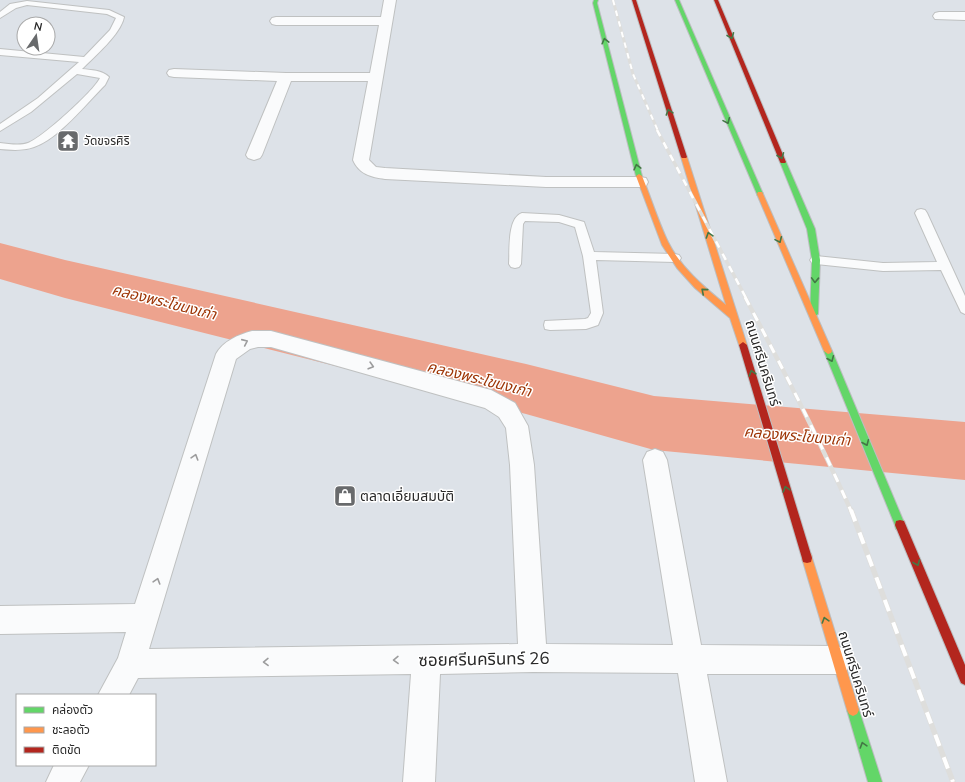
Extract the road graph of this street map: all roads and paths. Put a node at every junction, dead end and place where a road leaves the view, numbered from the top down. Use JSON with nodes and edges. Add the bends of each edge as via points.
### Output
{"nodes":[{"id":1,"x":80,"y":0,"type":"edge"},
{"id":2,"x":390,"y":0,"type":"edge"},
{"id":3,"x":596,"y":0,"type":"edge"},
{"id":4,"x":634,"y":0,"type":"edge"},
{"id":5,"x":678,"y":0,"type":"edge"},
{"id":6,"x":716,"y":0,"type":"edge"},
{"id":7,"x":72,"y":8,"type":"junction"},
{"id":8,"x":0,"y":16,"type":"edge"},
{"id":9,"x":940,"y":16,"type":"dead end"},
{"id":10,"x":965,"y":16,"type":"edge"},
{"id":11,"x":276,"y":21,"type":"dead end"},
{"id":12,"x":386,"y":21,"type":"junction"},
{"id":13,"x":0,"y":52,"type":"edge"},
{"id":14,"x":87,"y":60,"type":"junction"},
{"id":15,"x":75,"y":71,"type":"junction"},
{"id":16,"x":174,"y":73,"type":"dead end"},
{"id":17,"x":286,"y":77,"type":"junction"},
{"id":18,"x":376,"y":77,"type":"junction"},
{"id":19,"x":0,"y":128,"type":"edge"},
{"id":20,"x":0,"y":146,"type":"edge"},
{"id":21,"x":254,"y":155,"type":"dead end"},
{"id":22,"x":640,"y":182,"type":"junction"},
{"id":23,"x":921,"y":213,"type":"dead end"},
{"id":24,"x":589,"y":256,"type":"junction"},
{"id":25,"x":675,"y":258,"type":"junction"},
{"id":26,"x":816,"y":260,"type":"junction"},
{"id":27,"x":516,"y":264,"type":"dead end"},
{"id":28,"x":945,"y":266,"type":"junction"},
{"id":29,"x":965,"y":309,"type":"edge"},
{"id":30,"x":734,"y":316,"type":"junction"},
{"id":31,"x":814,"y":319,"type":"junction"},
{"id":32,"x":550,"y":325,"type":"dead end"},
{"id":33,"x":655,"y":460,"type":"dead end"},
{"id":34,"x":145,"y":618,"type":"junction"},
{"id":35,"x":0,"y":620,"type":"edge"},
{"id":36,"x":533,"y":658,"type":"junction"},
{"id":37,"x":688,"y":659,"type":"junction"},
{"id":38,"x":426,"y":660,"type":"junction"},
{"id":39,"x":838,"y":660,"type":"junction"},
{"id":40,"x":130,"y":664,"type":"junction"},
{"id":41,"x":963,"y":670,"type":"edge"},
{"id":42,"x":114,"y":694,"type":"edge"},
{"id":43,"x":72,"y":766,"type":"edge"},
{"id":44,"x":62,"y":782,"type":"edge"},
{"id":45,"x":419,"y":782,"type":"edge"},
{"id":46,"x":711,"y":782,"type":"edge"},
{"id":47,"x":875,"y":782,"type":"edge"}],
"edges":[{"from":1,"to":7,"type":"lane"},
{"from":2,"to":12,"type":"street"},
{"from":22,"to":3,"type":"main road","one_way":true},
{"from":30,"to":4,"type":"main road","name":"ถนนศรีนครินทร์","one_way":true},
{"from":5,"to":31,"type":"main road","one_way":true,"via":[[712,85]]},
{"from":6,"to":26,"type":"main road","one_way":true,"via":[[810,229]]},
{"from":7,"to":8,"type":"lane","via":[[27,3],[13,6]]},
{"from":7,"to":14,"type":"lane","via":[[109,12],[120,17],[120,23]]},
{"from":9,"to":10,"type":"street"},
{"from":11,"to":12,"type":"street"},
{"from":12,"to":18,"type":"street"},
{"from":13,"to":14,"type":"lane"},
{"from":14,"to":15,"type":"lane"},
{"from":15,"to":19,"type":"lane","via":[[36,104]]},
{"from":15,"to":20,"type":"lane","via":[[105,77],[102,83],[45,137],[19,147]]},
{"from":16,"to":17,"type":"street"},
{"from":17,"to":18,"type":"street"},
{"from":17,"to":21,"type":"street"},
{"from":18,"to":22,"type":"street","via":[[361,160],[363,166],[373,172],[546,182]]},
{"from":22,"to":25,"type":"main road","via":[[665,243]]},
{"from":23,"to":28,"type":"lane"},
{"from":24,"to":25,"type":"lane"},
{"from":24,"to":27,"type":"lane","via":[[580,225],[559,218],[522,217],[517,223]]},
{"from":24,"to":32,"type":"lane","via":[[597,313],[593,321],[586,324]]},
{"from":30,"to":25,"type":"main road","one_way":true,"via":[[698,286]]},
{"from":26,"to":28,"type":"lane","via":[[883,267]]},
{"from":26,"to":31,"type":"main road","one_way":true},
{"from":28,"to":29,"type":"lane"},
{"from":39,"to":30,"type":"main road","name":"ถนนศรีนครินทร์","one_way":true},
{"from":31,"to":41,"type":"main road","one_way":true},
{"from":33,"to":37,"type":"street"},
{"from":34,"to":35,"type":"street"},
{"from":34,"to":36,"type":"street","one_way":true,"via":[[227,354],[237,345],[254,338],[271,339],[491,400],[507,410],[517,426],[522,465]]},
{"from":34,"to":40,"type":"street"},
{"from":36,"to":37,"type":"street","name":"ซอยศรีนครินทร์ 26"},
{"from":36,"to":38,"type":"street","name":"ซอยศรีนครินทร์ 26"},
{"from":37,"to":39,"type":"street","name":"ซอยศรีนครินทร์ 26"},
{"from":37,"to":46,"type":"street"},
{"from":38,"to":40,"type":"street","name":"ซอยศรีนครินทร์ 26","one_way":true},
{"from":38,"to":45,"type":"street"},
{"from":47,"to":39,"type":"main road","name":"ถนนศรีนครินทร์","one_way":true},
{"from":40,"to":42,"type":"street"},
{"from":43,"to":44,"type":"street"}]}
